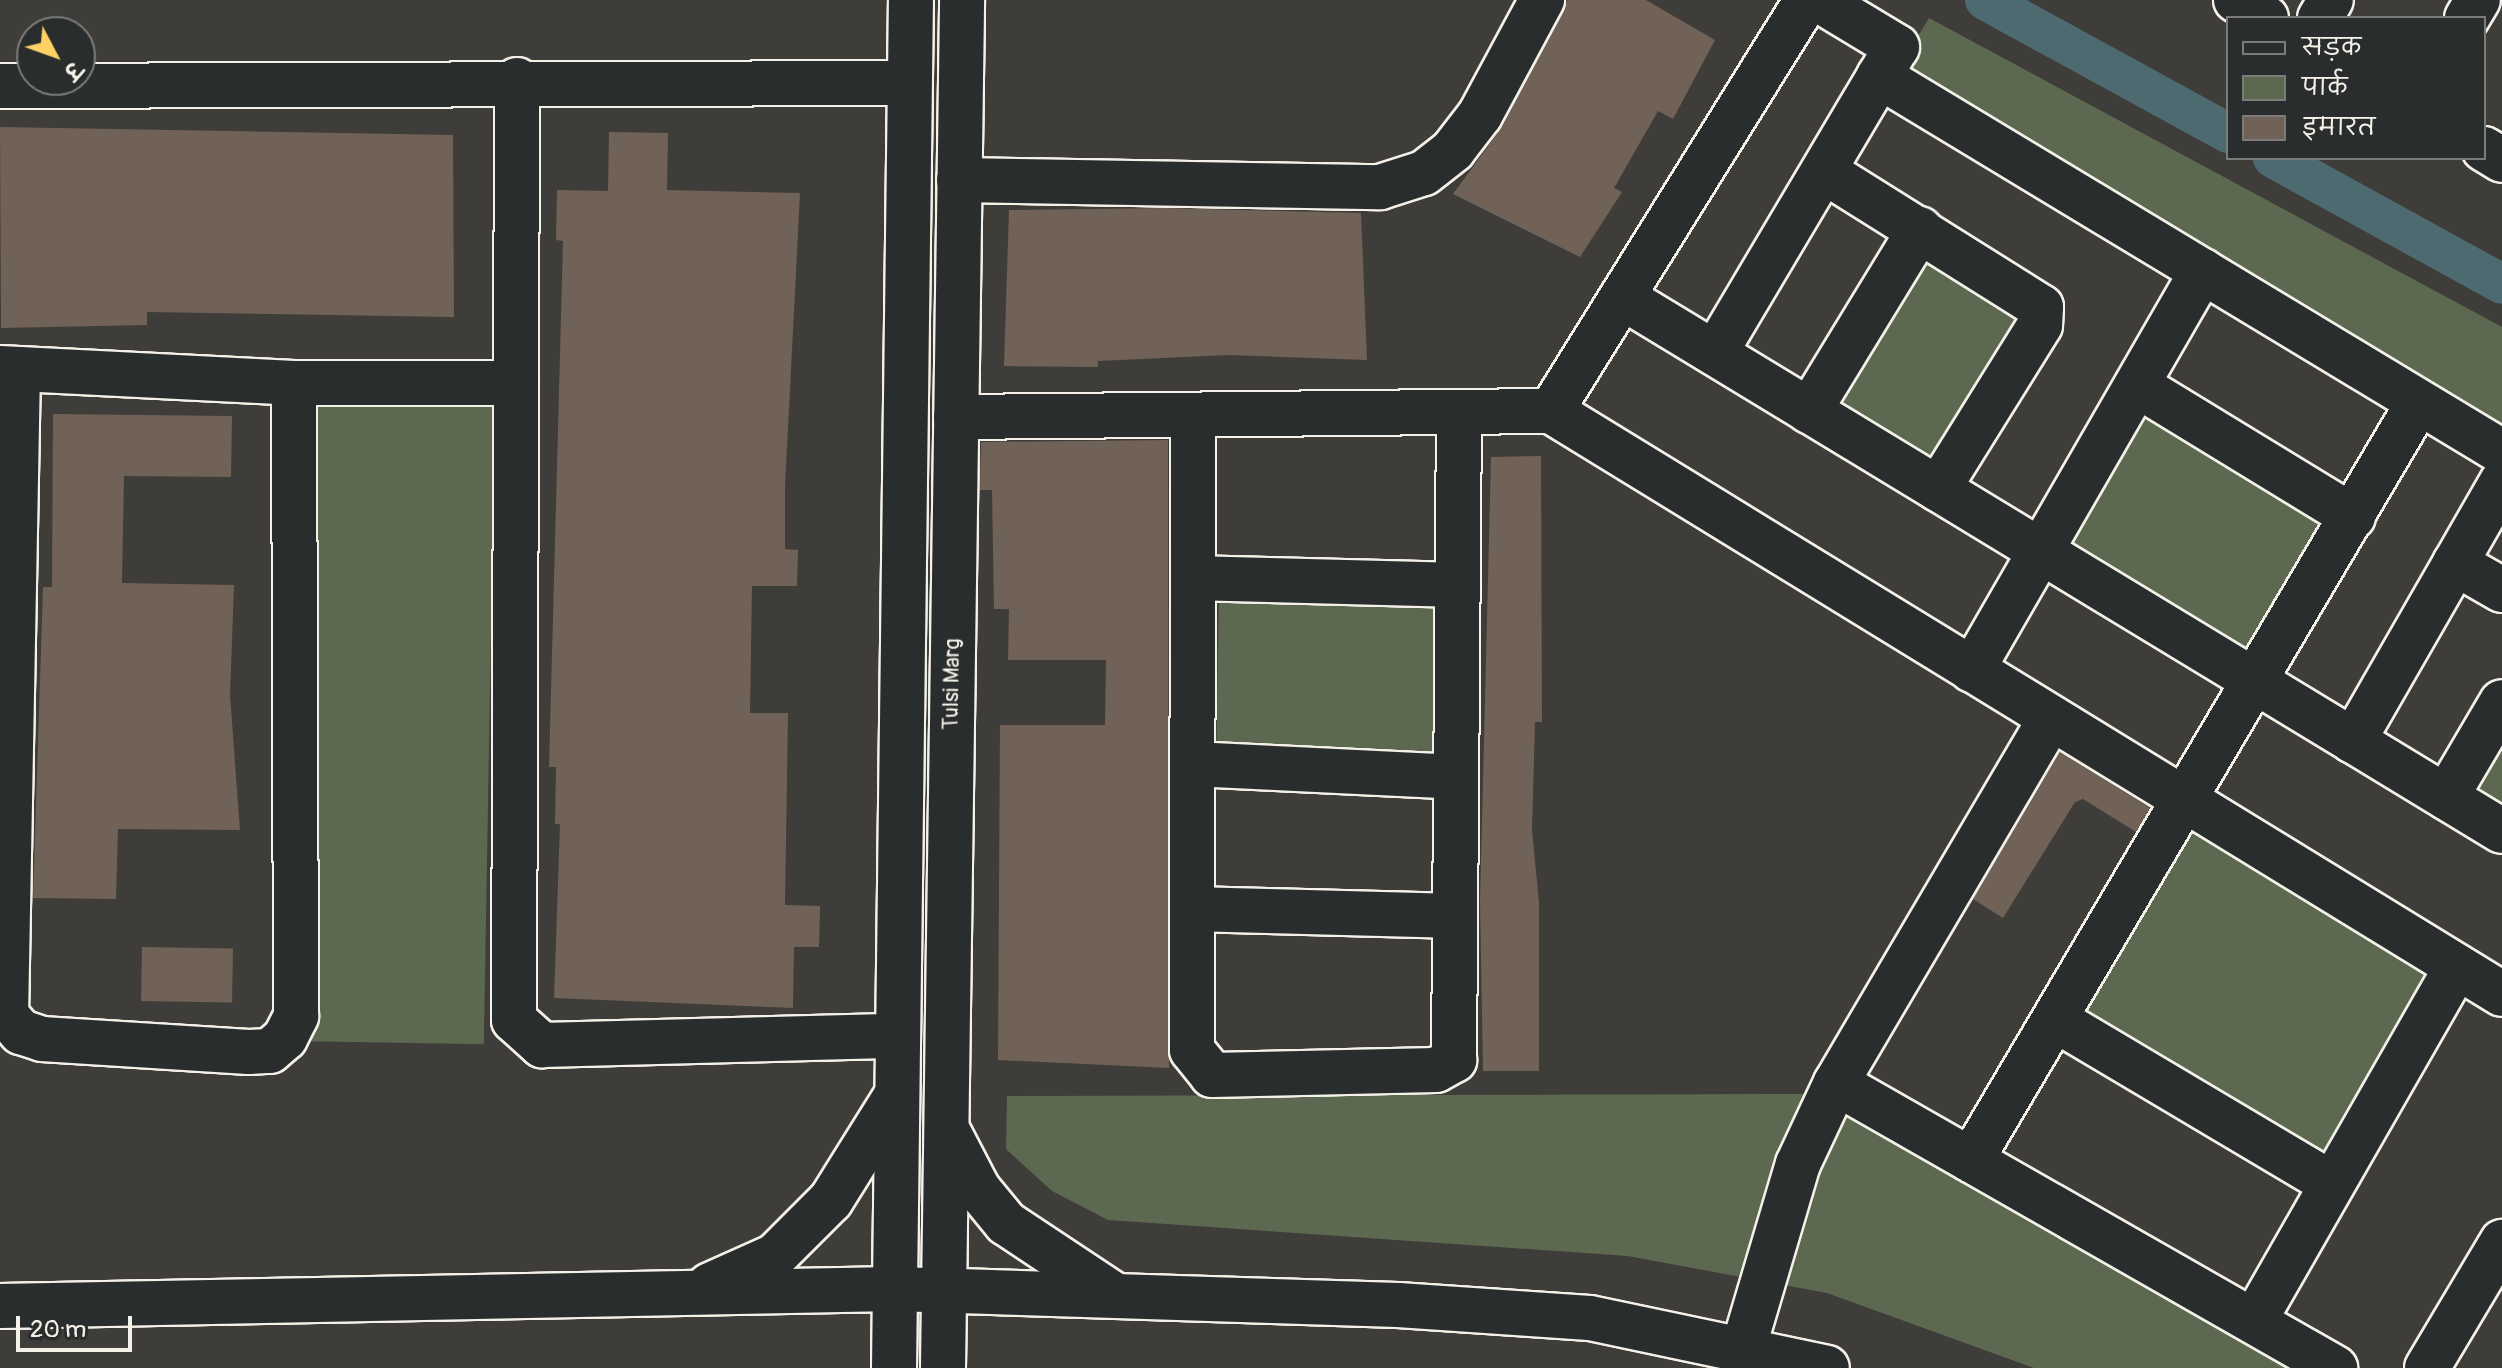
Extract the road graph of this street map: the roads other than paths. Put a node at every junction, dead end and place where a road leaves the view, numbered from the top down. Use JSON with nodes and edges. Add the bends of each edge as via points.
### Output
{"nodes":[{"id":1,"x":911,"y":0,"type":"edge"},
{"id":2,"x":962,"y":0,"type":"edge"},
{"id":3,"x":1542,"y":0,"type":"edge"},
{"id":4,"x":1807,"y":0,"type":"edge"},
{"id":5,"x":1819,"y":0,"type":"edge"},
{"id":6,"x":2236,"y":0,"type":"edge"},
{"id":7,"x":2263,"y":16,"type":"edge"},
{"id":8,"x":1879,"y":76,"type":"junction"},
{"id":9,"x":517,"y":80,"type":"junction"},
{"id":10,"x":909,"y":83,"type":"junction"},
{"id":11,"x":0,"y":86,"type":"edge"},
{"id":12,"x":1824,"y":171,"type":"junction"},
{"id":13,"x":959,"y":180,"type":"junction"},
{"id":14,"x":1920,"y":229,"type":"junction"},
{"id":15,"x":2202,"y":271,"type":"junction"},
{"id":16,"x":1622,"y":297,"type":"junction"},
{"id":17,"x":1715,"y":353,"type":"junction"},
{"id":18,"x":9,"y":368,"type":"edge"},
{"id":19,"x":294,"y":383,"type":"junction"},
{"id":20,"x":515,"y":383,"type":"junction"},
{"id":21,"x":2137,"y":385,"type":"junction"},
{"id":22,"x":2419,"y":402,"type":"junction"},
{"id":23,"x":1551,"y":411,"type":"junction"},
{"id":24,"x":1809,"y":411,"type":"junction"},
{"id":25,"x":1459,"y":412,"type":"junction"},
{"id":26,"x":1193,"y":415,"type":"junction"},
{"id":27,"x":956,"y":417,"type":"junction"},
{"id":28,"x":2502,"y":452,"type":"edge"},
{"id":29,"x":2502,"y":482,"type":"edge"},
{"id":30,"x":1938,"y":489,"type":"junction"},
{"id":31,"x":2353,"y":517,"type":"junction"},
{"id":32,"x":2041,"y":551,"type":"junction"},
{"id":33,"x":2455,"y":563,"type":"junction"},
{"id":34,"x":1194,"y":578,"type":"junction"},
{"id":35,"x":1458,"y":585,"type":"junction"},
{"id":36,"x":2502,"y":590,"type":"edge"},
{"id":37,"x":1972,"y":670,"type":"junction"},
{"id":38,"x":2258,"y":683,"type":"junction"},
{"id":39,"x":2502,"y":702,"type":"edge"},
{"id":40,"x":2051,"y":718,"type":"junction"},
{"id":41,"x":2353,"y":741,"type":"junction"},
{"id":42,"x":1194,"y":764,"type":"junction"},
{"id":43,"x":1456,"y":777,"type":"junction"},
{"id":44,"x":2446,"y":797,"type":"junction"},
{"id":45,"x":2188,"y":801,"type":"junction"},
{"id":46,"x":2502,"y":831,"type":"edge"},
{"id":47,"x":1194,"y":909,"type":"junction"},
{"id":48,"x":1455,"y":916,"type":"junction"},
{"id":49,"x":2457,"y":967,"type":"junction"},
{"id":50,"x":2502,"y":994,"type":"edge"},
{"id":51,"x":2056,"y":1020,"type":"junction"},
{"id":52,"x":897,"y":1036,"type":"junction"},
{"id":53,"x":1836,"y":1083,"type":"junction"},
{"id":54,"x":896,"y":1096,"type":"junction"},
{"id":55,"x":946,"y":1127,"type":"junction"},
{"id":56,"x":1971,"y":1160,"type":"junction"},
{"id":57,"x":2332,"y":1184,"type":"junction"},
{"id":58,"x":2502,"y":1242,"type":"edge"},
{"id":59,"x":894,"y":1289,"type":"junction"},
{"id":60,"x":944,"y":1291,"type":"junction"},
{"id":61,"x":693,"y":1293,"type":"junction"},
{"id":62,"x":1118,"y":1297,"type":"junction"},
{"id":63,"x":0,"y":1306,"type":"edge"},
{"id":64,"x":2254,"y":1321,"type":"junction"},
{"id":65,"x":1744,"y":1346,"type":"junction"},
{"id":66,"x":894,"y":1368,"type":"edge"},
{"id":67,"x":943,"y":1368,"type":"edge"},
{"id":68,"x":1827,"y":1368,"type":"edge"},
{"id":69,"x":2335,"y":1368,"type":"edge"},
{"id":70,"x":2427,"y":1368,"type":"edge"}],
"edges":[{"from":1,"to":10,"type":"street"},
{"from":2,"to":13,"type":"street","name":"Tulsi Marg"},
{"from":3,"to":13,"type":"street","via":[[1480,115],[1453,150],[1424,173],[1380,187]]},
{"from":4,"to":16,"type":"street"},
{"from":5,"to":8,"type":"street","via":[[1897,47]]},
{"from":6,"to":7,"type":"street"},
{"from":8,"to":12,"type":"street"},
{"from":8,"to":15,"type":"street"},
{"from":9,"to":10,"type":"street"},
{"from":9,"to":11,"type":"street"},
{"from":9,"to":20,"type":"street"},
{"from":10,"to":52,"type":"street"},
{"from":12,"to":14,"type":"street"},
{"from":12,"to":17,"type":"street"},
{"from":13,"to":27,"type":"street","name":"Tulsi Marg"},
{"from":14,"to":24,"type":"street"},
{"from":14,"to":30,"type":"street","via":[[2041,307],[2040,325]]},
{"from":15,"to":21,"type":"street"},
{"from":15,"to":22,"type":"street"},
{"from":16,"to":17,"type":"street"},
{"from":16,"to":23,"type":"street"},
{"from":17,"to":24,"type":"street"},
{"from":18,"to":19,"type":"street"},
{"from":18,"to":19,"type":"street","via":[[6,1015],[21,1032],[42,1039],[249,1052],[270,1051],[285,1038],[296,1016]]},
{"from":19,"to":20,"type":"street"},
{"from":20,"to":52,"type":"street","via":[[514,1020],[542,1045]]},
{"from":21,"to":31,"type":"street"},
{"from":21,"to":32,"type":"street"},
{"from":22,"to":28,"type":"street"},
{"from":22,"to":31,"type":"street"},
{"from":23,"to":25,"type":"street"},
{"from":23,"to":37,"type":"street"},
{"from":24,"to":30,"type":"street"},
{"from":25,"to":26,"type":"street"},
{"from":25,"to":35,"type":"street"},
{"from":26,"to":27,"type":"street"},
{"from":26,"to":34,"type":"street"},
{"from":27,"to":55,"type":"street","name":"Tulsi Marg"},
{"from":29,"to":33,"type":"street"},
{"from":30,"to":32,"type":"street"},
{"from":31,"to":38,"type":"street"},
{"from":32,"to":37,"type":"street"},
{"from":32,"to":38,"type":"street"},
{"from":33,"to":36,"type":"street"},
{"from":33,"to":41,"type":"street"},
{"from":34,"to":35,"type":"street"},
{"from":34,"to":42,"type":"street"},
{"from":35,"to":43,"type":"street"},
{"from":37,"to":40,"type":"street"},
{"from":38,"to":41,"type":"street"},
{"from":38,"to":45,"type":"street"},
{"from":39,"to":44,"type":"street"},
{"from":40,"to":45,"type":"street"},
{"from":40,"to":53,"type":"street"},
{"from":41,"to":44,"type":"street"},
{"from":42,"to":43,"type":"street"},
{"from":42,"to":47,"type":"street"},
{"from":43,"to":48,"type":"street"},
{"from":44,"to":46,"type":"street"},
{"from":45,"to":49,"type":"street"},
{"from":45,"to":51,"type":"street"},
{"from":47,"to":48,"type":"street"},
{"from":47,"to":48,"type":"street","via":[[1192,1050],[1212,1075],[1436,1070],[1454,1060]]},
{"from":49,"to":50,"type":"street"},
{"from":49,"to":57,"type":"street"},
{"from":51,"to":56,"type":"street"},
{"from":51,"to":57,"type":"street"},
{"from":52,"to":54,"type":"street"},
{"from":53,"to":56,"type":"street"},
{"from":53,"to":65,"type":"street","via":[[1793,1178]]},
{"from":54,"to":59,"type":"street"},
{"from":54,"to":61,"type":"street","via":[[831,1200],[775,1256]]},
{"from":55,"to":60,"type":"street","name":"Tulsi Marg"},
{"from":55,"to":62,"type":"street","via":[[978,1189],[1006,1223]]},
{"from":56,"to":64,"type":"street"},
{"from":57,"to":64,"type":"street"},
{"from":58,"to":70,"type":"street"},
{"from":59,"to":60,"type":"street"},
{"from":59,"to":61,"type":"street"},
{"from":59,"to":66,"type":"street"},
{"from":60,"to":62,"type":"street"},
{"from":60,"to":67,"type":"street","name":"Tulsi Marg"},
{"from":61,"to":63,"type":"street"},
{"from":62,"to":65,"type":"street","via":[[1590,1318]]},
{"from":64,"to":69,"type":"street"},
{"from":65,"to":68,"type":"street"}]}
